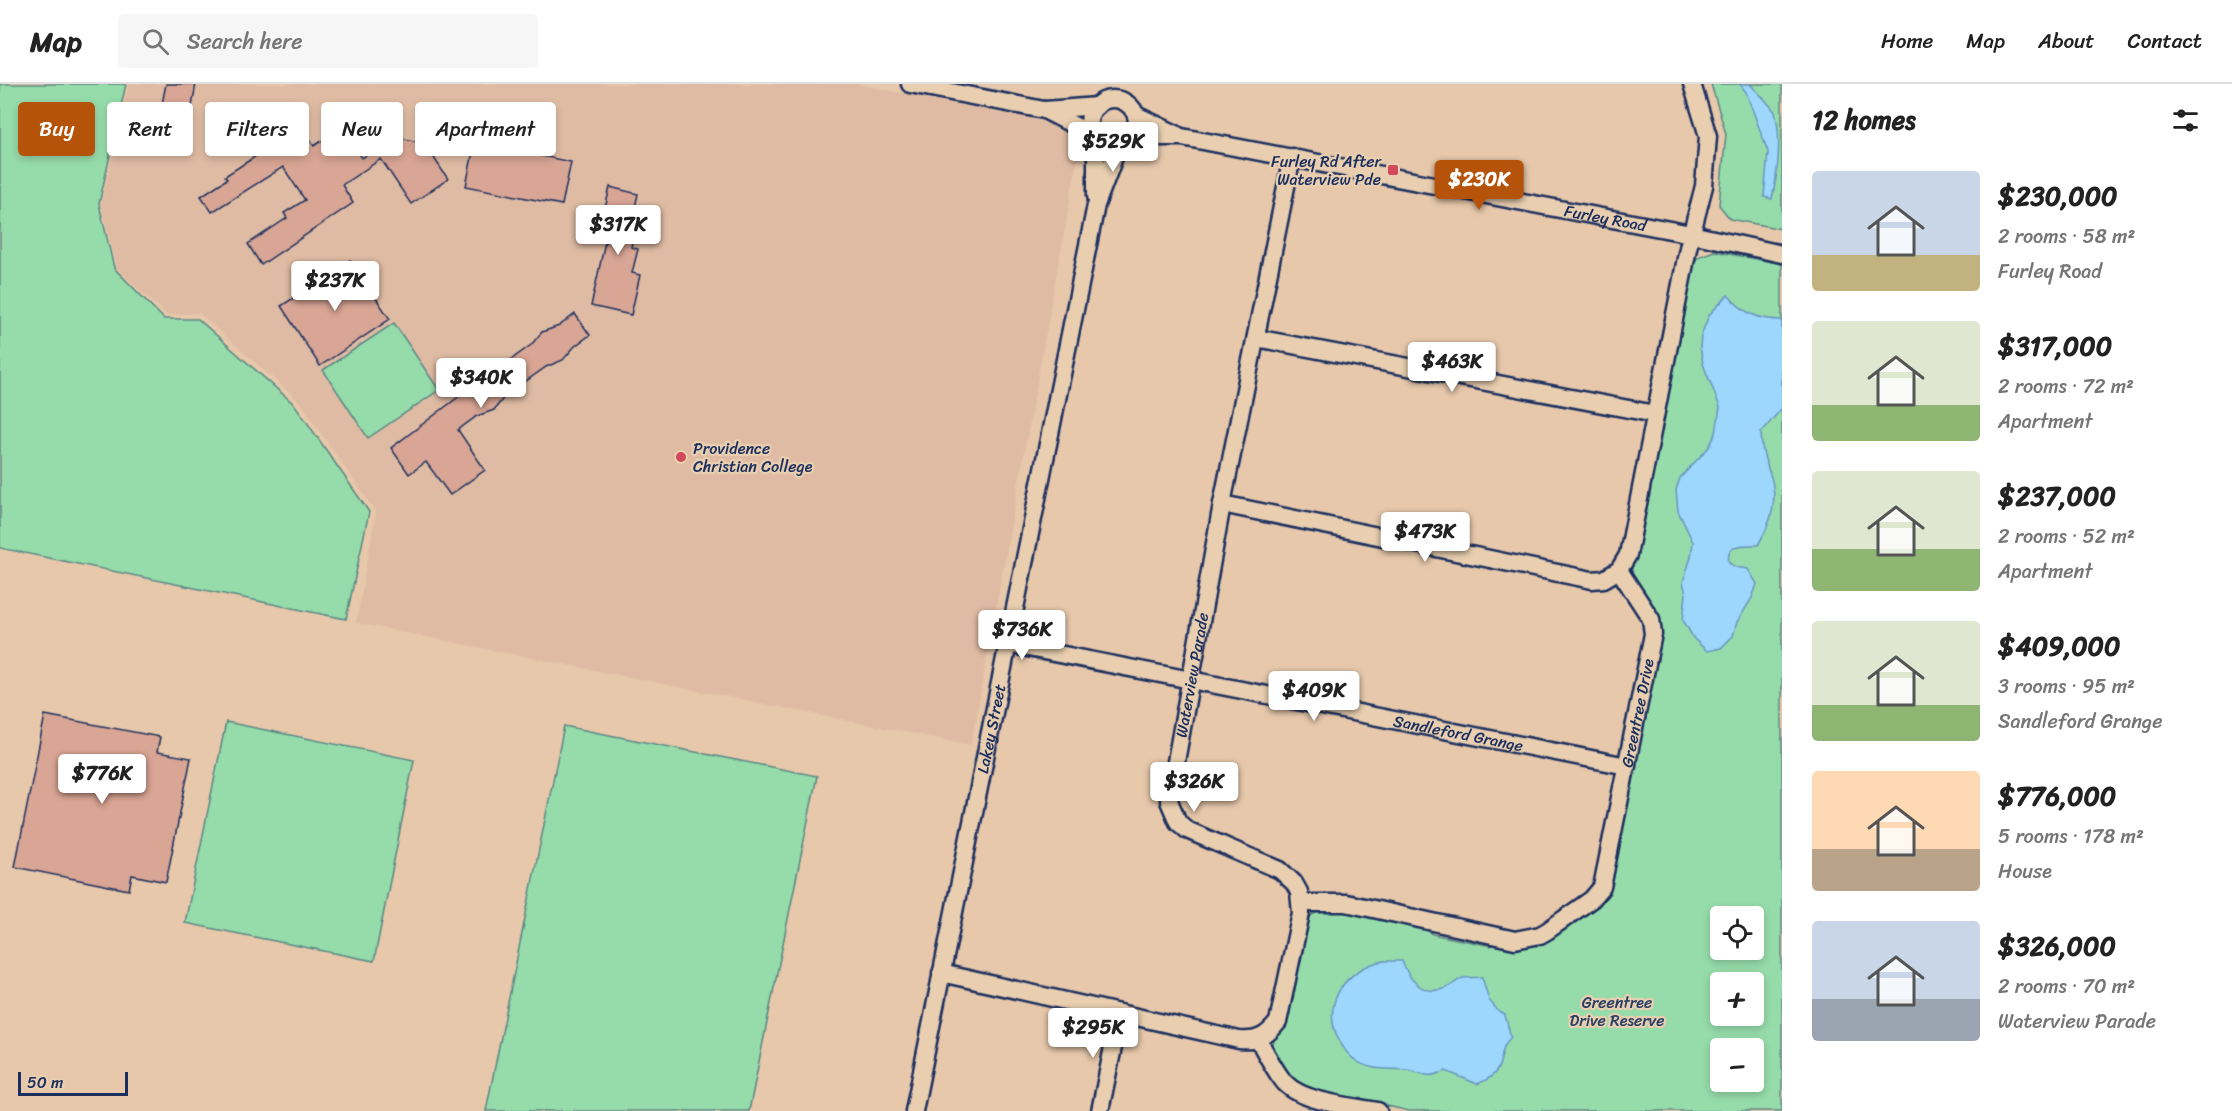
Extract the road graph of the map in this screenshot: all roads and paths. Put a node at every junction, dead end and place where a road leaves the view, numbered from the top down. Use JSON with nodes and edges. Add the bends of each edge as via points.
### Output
{"nodes":[{"id":1,"x":910,"y":84,"type":"edge"},
{"id":2,"x":1106,"y":84,"type":"edge"},
{"id":3,"x":1120,"y":84,"type":"edge"},
{"id":4,"x":1692,"y":84,"type":"edge"},
{"id":5,"x":1124,"y":101,"type":"junction"},
{"id":6,"x":1100,"y":103,"type":"junction"},
{"id":7,"x":1044,"y":110,"type":"junction"},
{"id":8,"x":1136,"y":115,"type":"junction"},
{"id":9,"x":1094,"y":137,"type":"junction"},
{"id":10,"x":1133,"y":137,"type":"junction"},
{"id":11,"x":1182,"y":137,"type":"junction"},
{"id":12,"x":1118,"y":147,"type":"junction"},
{"id":13,"x":1292,"y":157,"type":"junction"},
{"id":14,"x":1096,"y":205,"type":"junction"},
{"id":15,"x":1691,"y":234,"type":"junction"},
{"id":16,"x":1782,"y":254,"type":"edge"},
{"id":17,"x":1256,"y":338,"type":"junction"},
{"id":18,"x":1655,"y":414,"type":"junction"},
{"id":19,"x":1222,"y":504,"type":"junction"},
{"id":20,"x":1618,"y":570,"type":"junction"},
{"id":21,"x":1008,"y":644,"type":"junction"},
{"id":22,"x":1190,"y":679,"type":"junction"},
{"id":23,"x":1627,"y":766,"type":"junction"},
{"id":24,"x":1301,"y":903,"type":"junction"},
{"id":25,"x":941,"y":973,"type":"junction"},
{"id":26,"x":1120,"y":1013,"type":"junction"},
{"id":27,"x":1258,"y":1039,"type":"junction"},
{"id":28,"x":914,"y":1111,"type":"edge"},
{"id":29,"x":1100,"y":1111,"type":"edge"},
{"id":30,"x":1378,"y":1111,"type":"edge"}],
"edges":[{"from":1,"to":7,"type":"street"},
{"from":2,"to":6,"type":"street","name":"Lakey Street"},
{"from":3,"to":5,"type":"street"},
{"from":4,"to":15,"type":"street","via":[[1708,136],[1704,186]]},
{"from":5,"to":6,"type":"street"},
{"from":5,"to":8,"type":"street"},
{"from":6,"to":7,"type":"street"},
{"from":6,"to":9,"type":"street","name":"Lakey Street","via":[[1089,119]]},
{"from":7,"to":9,"type":"street"},
{"from":8,"to":10,"type":"street","via":[[1138,123]]},
{"from":8,"to":11,"type":"street","name":"Furley Road"},
{"from":9,"to":12,"type":"street","via":[[1110,147]]},
{"from":9,"to":14,"type":"street","name":"Lakey Street"},
{"from":10,"to":11,"type":"street","name":"Furley Road"},
{"from":10,"to":12,"type":"street"},
{"from":11,"to":13,"type":"street","name":"Furley Road"},
{"from":12,"to":14,"type":"street","name":"Lakey Street"},
{"from":13,"to":15,"type":"street","name":"Furley Road"},
{"from":13,"to":17,"type":"street","name":"Waterview Parade"},
{"from":14,"to":21,"type":"street","name":"Lakey Street"},
{"from":15,"to":16,"type":"street","name":"Furley Road"},
{"from":15,"to":18,"type":"street"},
{"from":17,"to":18,"type":"street"},
{"from":17,"to":19,"type":"street","name":"Waterview Parade"},
{"from":18,"to":20,"type":"street","via":[[1628,555]]},
{"from":19,"to":20,"type":"street","via":[[1592,580],[1604,579]]},
{"from":19,"to":22,"type":"street","name":"Waterview Parade"},
{"from":20,"to":23,"type":"street","name":"Greentree Drive","via":[[1653,627]]},
{"from":21,"to":22,"type":"street","name":"Sandleford Grange"},
{"from":21,"to":25,"type":"street","name":"Lakey Street"},
{"from":22,"to":23,"type":"street","name":"Sandleford Grange"},
{"from":22,"to":24,"type":"street","name":"Waterview Parade","via":[[1171,783],[1172,811],[1187,830],[1280,870],[1294,883]]},
{"from":23,"to":24,"type":"street","name":"Greentree Drive","via":[[1598,893],[1540,935],[1515,940],[1346,903]]},
{"from":24,"to":27,"type":"street","via":[[1278,1022]]},
{"from":25,"to":26,"type":"street"},
{"from":25,"to":28,"type":"street","name":"Lakey Street"},
{"from":26,"to":27,"type":"street","via":[[1239,1040]]},
{"from":26,"to":29,"type":"street"},
{"from":27,"to":30,"type":"street","via":[[1279,1075],[1298,1093]]}]}
